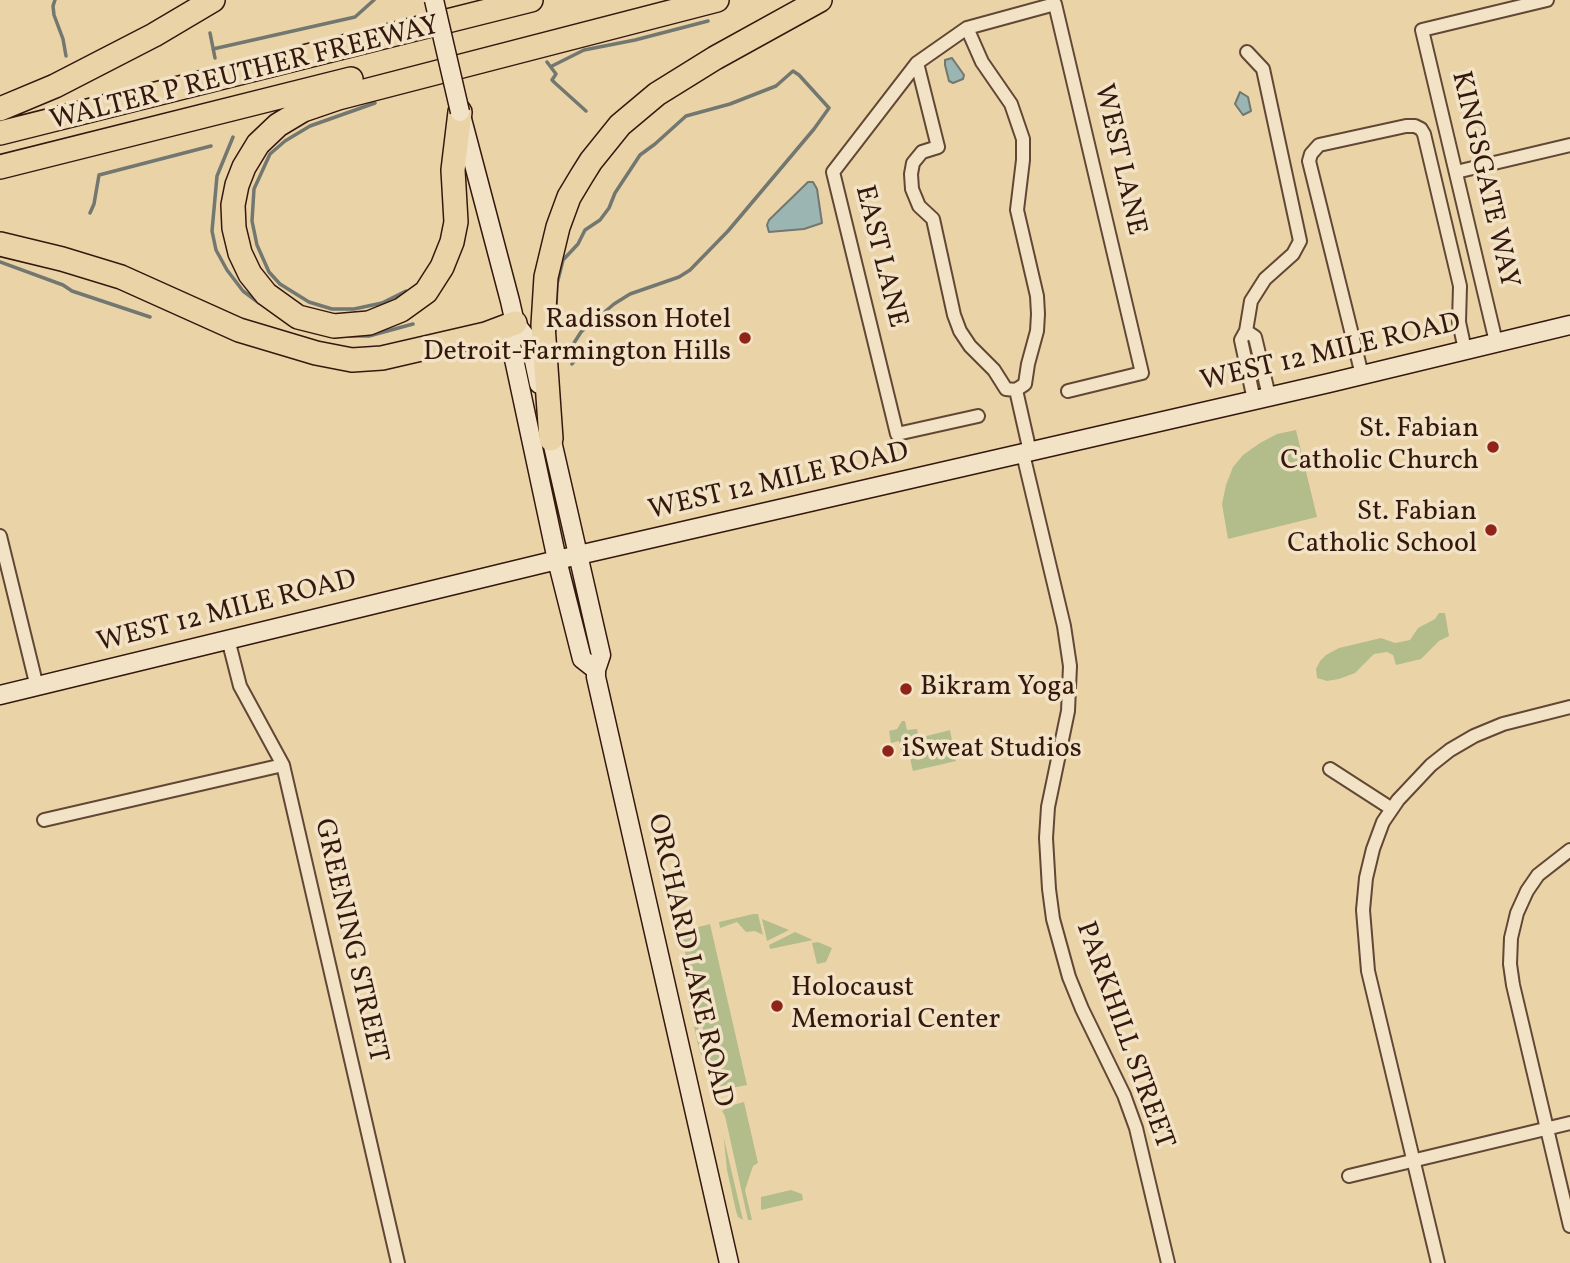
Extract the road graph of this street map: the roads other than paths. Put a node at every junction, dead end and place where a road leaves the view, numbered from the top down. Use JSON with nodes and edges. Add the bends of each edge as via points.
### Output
{"nodes":[{"id":1,"x":214,"y":0,"type":"edge"},
{"id":2,"x":434,"y":0,"type":"edge"},
{"id":3,"x":472,"y":0,"type":"edge"},
{"id":4,"x":531,"y":0,"type":"edge"},
{"id":5,"x":667,"y":0,"type":"edge"},
{"id":6,"x":717,"y":0,"type":"edge"},
{"id":7,"x":820,"y":0,"type":"edge"},
{"id":8,"x":1547,"y":0,"type":"edge"},
{"id":9,"x":967,"y":28,"type":"junction"},
{"id":10,"x":940,"y":46,"type":"joint"},
{"id":11,"x":1247,"y":52,"type":"dead end"},
{"id":12,"x":917,"y":63,"type":"junction"},
{"id":13,"x":0,"y":109,"type":"edge"},
{"id":14,"x":460,"y":112,"type":"junction"},
{"id":15,"x":42,"y":123,"type":"junction"},
{"id":16,"x":0,"y":133,"type":"edge"},
{"id":17,"x":1570,"y":145,"type":"edge"},
{"id":18,"x":0,"y":167,"type":"edge"},
{"id":19,"x":1456,"y":172,"type":"junction"},
{"id":20,"x":0,"y":244,"type":"edge"},
{"id":21,"x":515,"y":323,"type":"junction"},
{"id":22,"x":1570,"y":325,"type":"edge"},
{"id":23,"x":1496,"y":342,"type":"junction"},
{"id":24,"x":1465,"y":350,"type":"junction"},
{"id":25,"x":1362,"y":375,"type":"junction"},
{"id":26,"x":1016,"y":390,"type":"junction"},
{"id":27,"x":1068,"y":391,"type":"dead end"},
{"id":28,"x":1262,"y":398,"type":"junction"},
{"id":29,"x":978,"y":416,"type":"dead end"},
{"id":30,"x":551,"y":439,"type":"junction"},
{"id":31,"x":1027,"y":453,"type":"junction"},
{"id":32,"x":0,"y":536,"type":"edge"},
{"id":33,"x":578,"y":556,"type":"junction"},
{"id":34,"x":557,"y":560,"type":"junction"},
{"id":35,"x":228,"y":639,"type":"junction"},
{"id":36,"x":596,"y":670,"type":"junction"},
{"id":37,"x":37,"y":687,"type":"junction"},
{"id":38,"x":0,"y":695,"type":"edge"},
{"id":39,"x":1570,"y":707,"type":"edge"},
{"id":40,"x":283,"y":765,"type":"junction"},
{"id":41,"x":1330,"y":769,"type":"dead end"},
{"id":42,"x":1392,"y":809,"type":"junction"},
{"id":43,"x":44,"y":820,"type":"dead end"},
{"id":44,"x":1570,"y":850,"type":"edge"},
{"id":45,"x":1570,"y":1123,"type":"edge"},
{"id":46,"x":1546,"y":1129,"type":"junction"},
{"id":47,"x":1413,"y":1160,"type":"junction"},
{"id":48,"x":1349,"y":1176,"type":"dead end"},
{"id":49,"x":1570,"y":1226,"type":"edge"},
{"id":50,"x":398,"y":1263,"type":"edge"},
{"id":51,"x":729,"y":1263,"type":"edge"},
{"id":52,"x":1168,"y":1263,"type":"edge"},
{"id":53,"x":1438,"y":1263,"type":"edge"}],
"edges":[{"from":1,"to":13,"type":"highway","via":[[67,80]]},
{"from":2,"to":14,"type":"main road","name":"ORCHARD LAKE ROAD","bridge":true},
{"from":3,"to":15,"type":"highway","via":[[132,86]]},
{"from":4,"to":15,"type":"highway","name":"WALTER P REUTHER FREEWAY"},
{"from":5,"to":18,"type":"highway","name":"WALTER P REUTHER FREEWAY"},
{"from":6,"to":14,"type":"highway","via":[[338,98],[278,125],[258,144],[244,167],[233,205],[240,253],[266,294],[298,317],[334,326],[369,323],[401,310],[426,292],[442,267],[456,222],[453,170]]},
{"from":7,"to":30,"type":"highway","via":[[657,94],[620,125],[581,177],[558,227],[545,277],[543,325]]},
{"from":8,"to":19,"type":"street","name":"KINGSGATE WAY","via":[[1422,30]]},
{"from":9,"to":10,"type":"street","name":"WEST LANE"},
{"from":9,"to":26,"type":"street","via":[[982,62],[1011,104],[1023,139],[1017,210],[1038,314],[1025,384]]},
{"from":9,"to":27,"type":"street","name":"WEST LANE","via":[[1055,4],[1142,373]]},
{"from":10,"to":12,"type":"street","name":"EAST LANE"},
{"from":11,"to":28,"type":"street","via":[[1262,69],[1300,241],[1256,290],[1241,340]]},
{"from":12,"to":26,"type":"street","via":[[938,147],[922,152],[913,163],[912,189],[919,206],[933,219],[960,331],[1006,389]]},
{"from":12,"to":29,"type":"street","name":"EAST LANE","via":[[833,172],[897,434]]},
{"from":14,"to":21,"type":"main road","name":"ORCHARD LAKE ROAD"},
{"from":15,"to":16,"type":"highway","name":"WALTER P REUTHER FREEWAY"},
{"from":17,"to":19,"type":"street"},
{"from":19,"to":23,"type":"street","name":"KINGSGATE WAY"},
{"from":20,"to":21,"type":"highway","via":[[121,277],[239,330],[352,360],[382,358]]},
{"from":21,"to":30,"type":"main road","name":"ORCHARD LAKE ROAD","via":[[530,342]]},
{"from":21,"to":34,"type":"main road","name":"ORCHARD LAKE ROAD","via":[[511,345]]},
{"from":22,"to":23,"type":"main road","name":"WEST 12 MILE ROAD"},
{"from":23,"to":24,"type":"main road","name":"WEST 12 MILE ROAD"},
{"from":24,"to":25,"type":"main road","name":"WEST 12 MILE ROAD"},
{"from":24,"to":25,"type":"street","via":[[1459,322],[1460,286],[1424,134],[1415,126],[1406,126],[1319,145],[1309,161]]},
{"from":25,"to":28,"type":"main road","name":"WEST 12 MILE ROAD"},
{"from":26,"to":31,"type":"street","name":"PARKHILL STREET"},
{"from":28,"to":31,"type":"main road","name":"WEST 12 MILE ROAD"},
{"from":30,"to":33,"type":"main road","name":"ORCHARD LAKE ROAD"},
{"from":31,"to":33,"type":"main road","name":"WEST 12 MILE ROAD"},
{"from":31,"to":52,"type":"street","name":"PARKHILL STREET","via":[[1070,666],[1068,711],[1048,807],[1053,919],[1069,977],[1136,1128]]},
{"from":32,"to":37,"type":"street"},
{"from":33,"to":34,"type":"main road","name":"WEST 12 MILE ROAD"},
{"from":33,"to":36,"type":"main road","name":"ORCHARD LAKE ROAD","via":[[601,655]]},
{"from":34,"to":35,"type":"main road","name":"WEST 12 MILE ROAD"},
{"from":34,"to":36,"type":"main road","name":"ORCHARD LAKE ROAD","via":[[582,659]]},
{"from":35,"to":37,"type":"main road","name":"WEST 12 MILE ROAD"},
{"from":35,"to":40,"type":"street","name":"GREENING STREET","via":[[240,686]]},
{"from":36,"to":51,"type":"main road","name":"ORCHARD LAKE ROAD"},
{"from":37,"to":38,"type":"main road","name":"WEST 12 MILE ROAD"},
{"from":39,"to":42,"type":"street","via":[[1474,736],[1430,765]]},
{"from":40,"to":43,"type":"street"},
{"from":40,"to":50,"type":"street","name":"GREENING STREET"},
{"from":41,"to":42,"type":"street"},
{"from":42,"to":47,"type":"street","via":[[1373,849],[1363,910],[1368,971]]},
{"from":44,"to":46,"type":"street","via":[[1538,875],[1517,913],[1511,938],[1513,985]]},
{"from":45,"to":46,"type":"street"},
{"from":46,"to":47,"type":"street"},
{"from":46,"to":49,"type":"street"},
{"from":47,"to":48,"type":"street"},
{"from":47,"to":53,"type":"street"}]}
